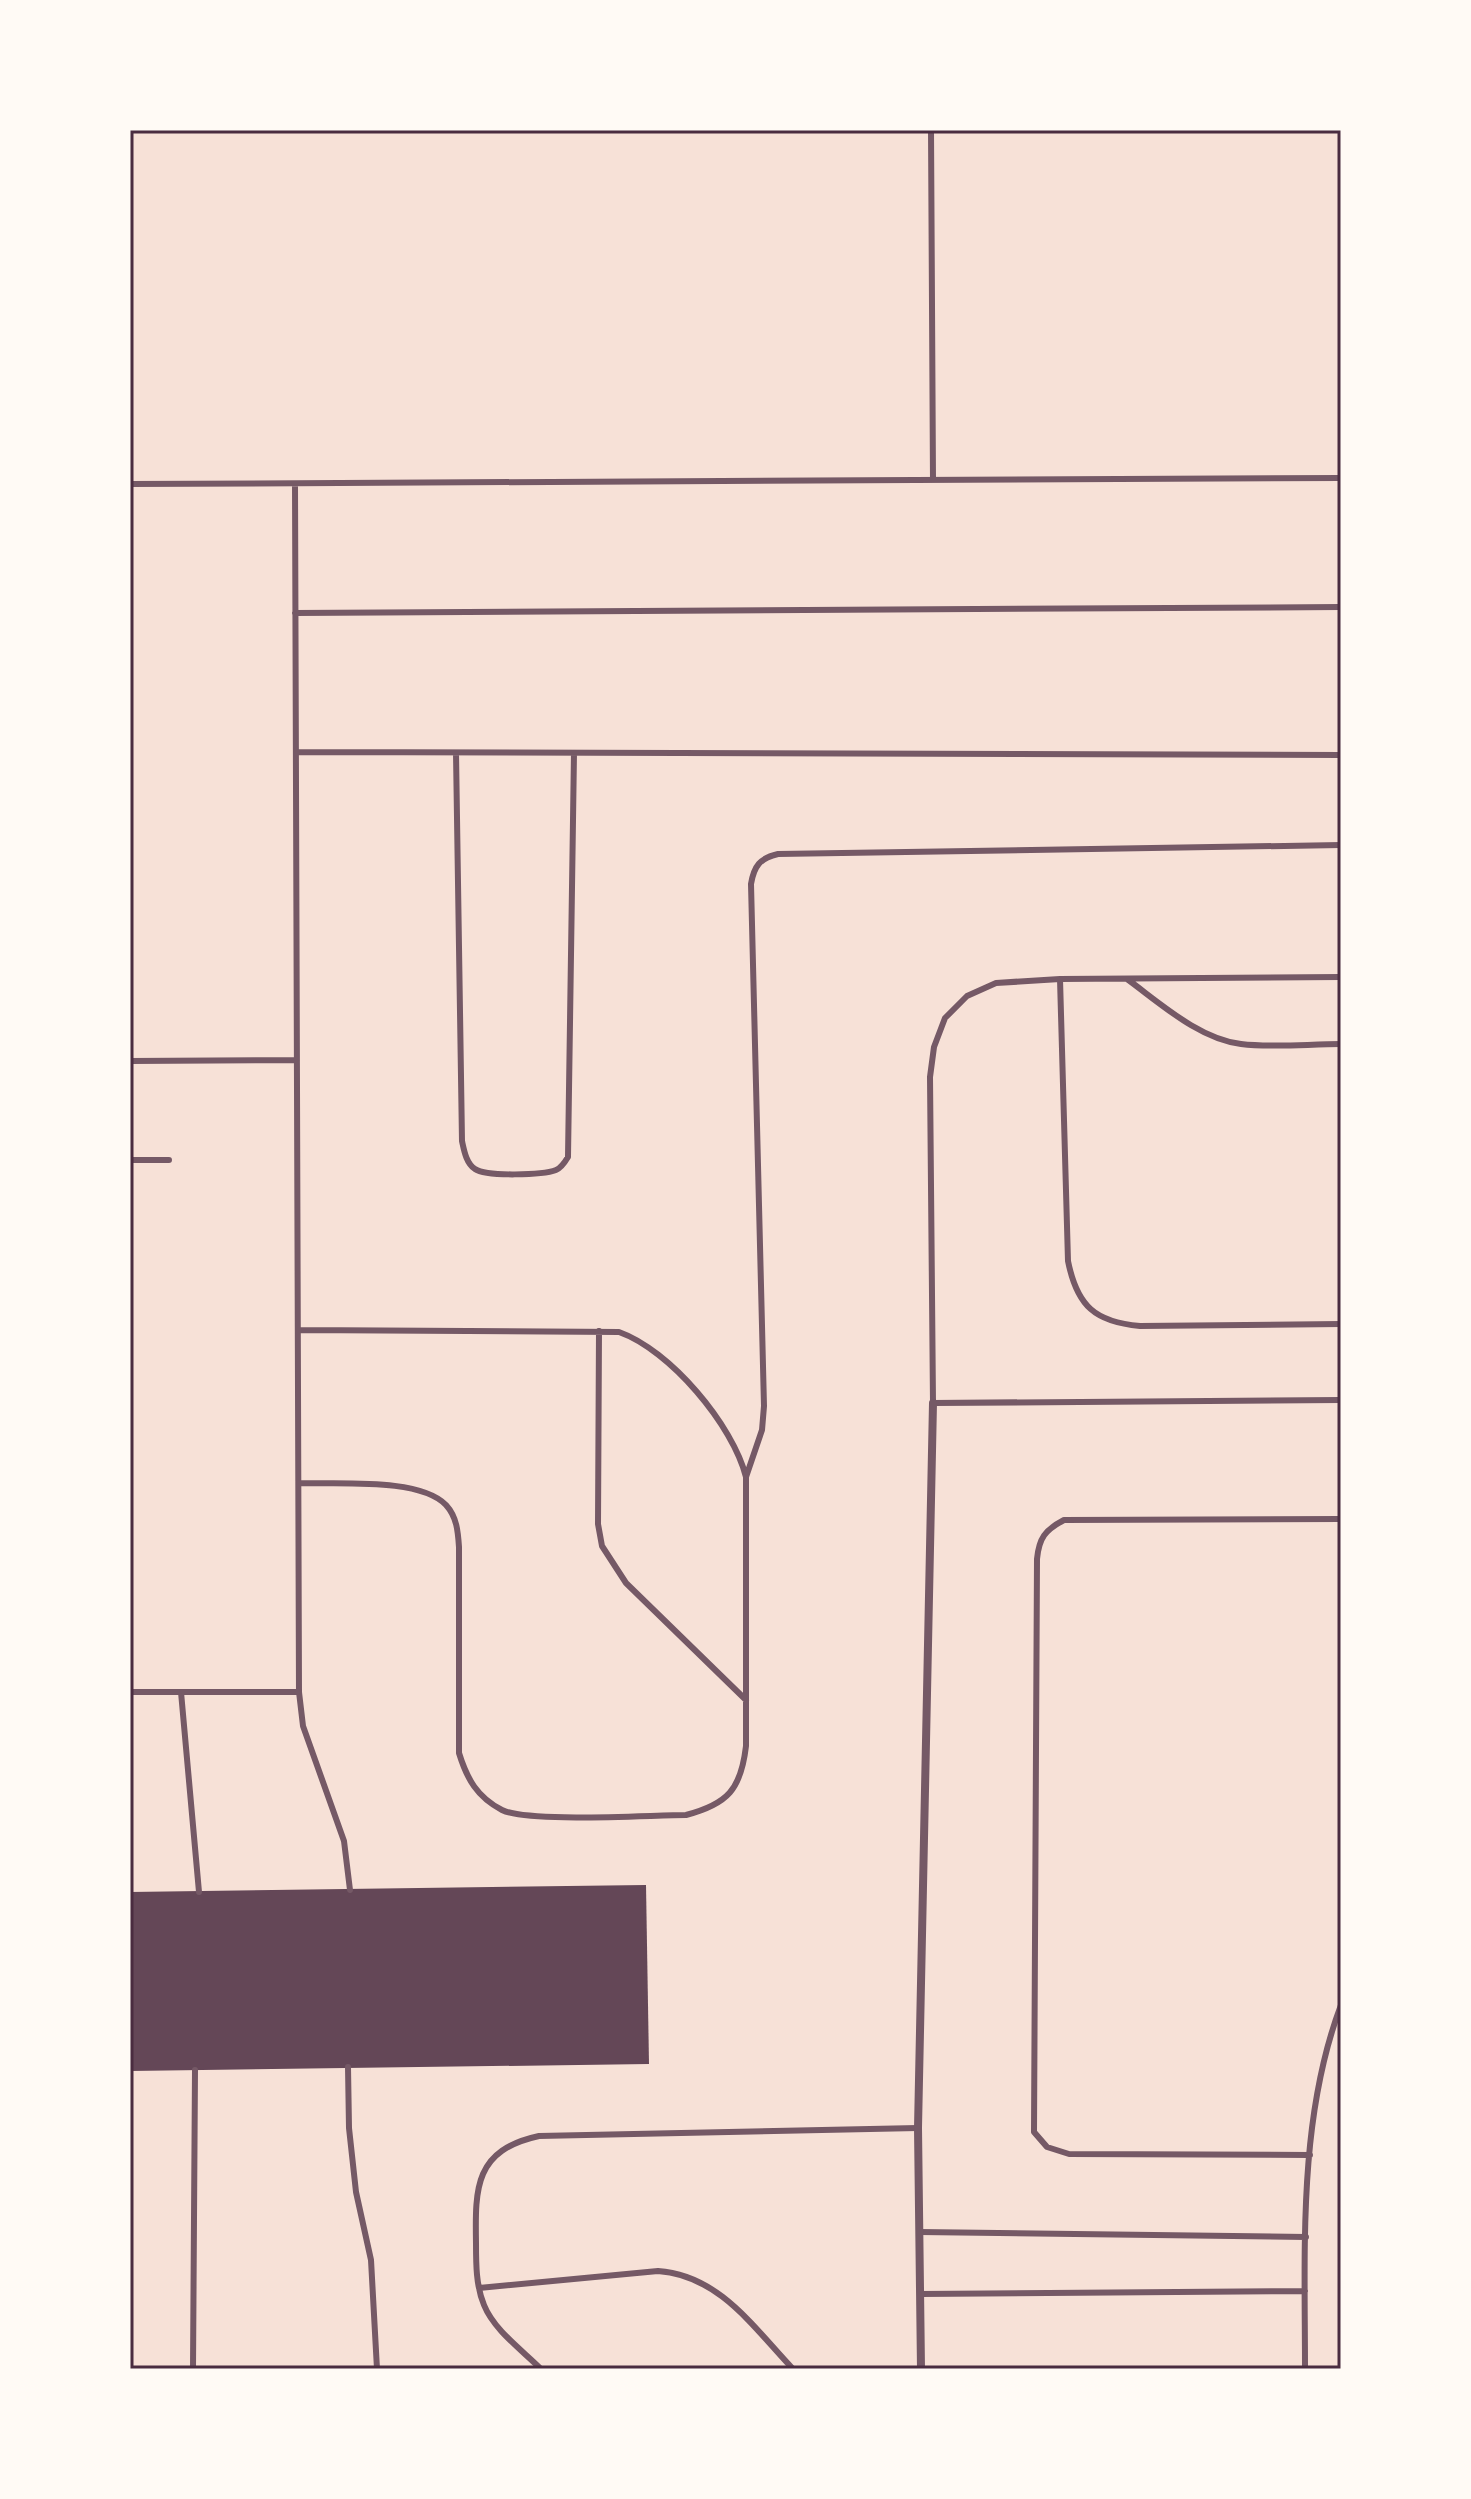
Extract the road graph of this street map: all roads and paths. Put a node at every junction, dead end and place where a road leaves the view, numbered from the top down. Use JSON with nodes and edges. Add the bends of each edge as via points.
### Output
{"nodes":[{"id":1,"x":931,"y":130,"type":"edge"},
{"id":2,"x":1341,"y":478,"type":"edge"},
{"id":3,"x":933,"y":480,"type":"junction"},
{"id":4,"x":130,"y":484,"type":"edge"},
{"id":5,"x":295,"y":484,"type":"junction"},
{"id":6,"x":1341,"y":607,"type":"edge"},
{"id":7,"x":295,"y":613,"type":"junction"},
{"id":8,"x":297,"y":752,"type":"junction"},
{"id":9,"x":456,"y":753,"type":"junction"},
{"id":10,"x":574,"y":753,"type":"junction"},
{"id":11,"x":1341,"y":755,"type":"edge"},
{"id":12,"x":1341,"y":845,"type":"edge"},
{"id":13,"x":1341,"y":977,"type":"edge"},
{"id":14,"x":1125,"y":978,"type":"junction"},
{"id":15,"x":1060,"y":979,"type":"junction"},
{"id":16,"x":1341,"y":1044,"type":"edge"},
{"id":17,"x":297,"y":1060,"type":"junction"},
{"id":18,"x":130,"y":1061,"type":"edge"},
{"id":19,"x":130,"y":1160,"type":"edge"},
{"id":20,"x":169,"y":1160,"type":"dead end"},
{"id":21,"x":1341,"y":1324,"type":"edge"},
{"id":22,"x":298,"y":1330,"type":"junction"},
{"id":23,"x":599,"y":1331,"type":"junction"},
{"id":24,"x":1341,"y":1400,"type":"edge"},
{"id":25,"x":933,"y":1403,"type":"junction"},
{"id":26,"x":746,"y":1477,"type":"junction"},
{"id":27,"x":299,"y":1483,"type":"junction"},
{"id":28,"x":1341,"y":1519,"type":"edge"},
{"id":29,"x":130,"y":1692,"type":"edge"},
{"id":30,"x":181,"y":1692,"type":"junction"},
{"id":31,"x":299,"y":1692,"type":"junction"},
{"id":32,"x":746,"y":1700,"type":"junction"},
{"id":33,"x":350,"y":1890,"type":"dead end"},
{"id":34,"x":199,"y":1892,"type":"dead end"},
{"id":35,"x":1341,"y":2005,"type":"edge"},
{"id":36,"x":348,"y":2067,"type":"dead end"},
{"id":37,"x":195,"y":2070,"type":"dead end"},
{"id":38,"x":918,"y":2128,"type":"junction"},
{"id":39,"x":1310,"y":2155,"type":"junction"},
{"id":40,"x":920,"y":2232,"type":"junction"},
{"id":41,"x":1306,"y":2237,"type":"junction"},
{"id":42,"x":479,"y":2288,"type":"junction"},
{"id":43,"x":1305,"y":2291,"type":"junction"},
{"id":44,"x":921,"y":2294,"type":"junction"},
{"id":45,"x":193,"y":2369,"type":"edge"},
{"id":46,"x":377,"y":2369,"type":"edge"},
{"id":47,"x":541,"y":2369,"type":"edge"},
{"id":48,"x":793,"y":2369,"type":"edge"},
{"id":49,"x":921,"y":2369,"type":"edge"},
{"id":50,"x":1305,"y":2369,"type":"edge"}],
"edges":[{"from":1,"to":3,"type":"lane"},
{"from":2,"to":3,"type":"lane"},
{"from":3,"to":5,"type":"lane"},
{"from":4,"to":5,"type":"lane"},
{"from":5,"to":7,"type":"lane"},
{"from":6,"to":7,"type":"lane"},
{"from":7,"to":8,"type":"lane"},
{"from":8,"to":9,"type":"lane"},
{"from":8,"to":17,"type":"lane"},
{"from":9,"to":10,"type":"lane"},
{"from":9,"to":10,"type":"lane","via":[[462,1141],[475,1169],[490,1174],[544,1173],[559,1169],[568,1157]]},
{"from":10,"to":11,"type":"lane"},
{"from":12,"to":26,"type":"lane","via":[[764,857],[753,869],[751,884],[764,1406]]},
{"from":13,"to":14,"type":"lane"},
{"from":14,"to":15,"type":"lane"},
{"from":14,"to":16,"type":"lane","via":[[1218,1038],[1240,1044]]},
{"from":15,"to":21,"type":"lane","via":[[1068,1261],[1073,1287],[1089,1309],[1113,1323],[1140,1326]]},
{"from":15,"to":25,"type":"lane","via":[[996,983],[967,996],[945,1018],[934,1047]]},
{"from":17,"to":18,"type":"lane"},
{"from":17,"to":22,"type":"lane"},
{"from":19,"to":20,"type":"lane"},
{"from":22,"to":23,"type":"lane"},
{"from":22,"to":27,"type":"lane"},
{"from":23,"to":26,"type":"lane","via":[[619,1332],[654,1350],[721,1420]]},
{"from":23,"to":32,"type":"lane","via":[[602,1546],[626,1583]]},
{"from":24,"to":25,"type":"lane"},
{"from":25,"to":38,"type":"street"},
{"from":26,"to":32,"type":"lane"},
{"from":27,"to":31,"type":"lane"},
{"from":27,"to":32,"type":"lane","via":[[407,1487],[428,1492],[447,1506],[457,1524],[459,1547],[459,1753],[467,1778],[483,1798],[505,1812],[686,1815],[711,1809],[731,1793],[743,1771]]},
{"from":28,"to":39,"type":"lane","via":[[1064,1520],[1044,1535],[1037,1559],[1034,2132],[1047,2147],[1069,2154]]},
{"from":29,"to":30,"type":"lane"},
{"from":30,"to":31,"type":"lane"},
{"from":30,"to":34,"type":"lane"},
{"from":31,"to":33,"type":"lane","via":[[303,1726],[344,1841]]},
{"from":35,"to":39,"type":"lane","via":[[1318,2088]]},
{"from":36,"to":46,"type":"lane","via":[[349,2128],[371,2260]]},
{"from":37,"to":45,"type":"lane"},
{"from":38,"to":40,"type":"street"},
{"from":38,"to":42,"type":"lane","via":[[539,2136],[515,2142],[488,2164],[475,2198]]},
{"from":39,"to":41,"type":"lane"},
{"from":40,"to":41,"type":"lane"},
{"from":40,"to":44,"type":"street"},
{"from":41,"to":43,"type":"lane"},
{"from":42,"to":47,"type":"lane","via":[[493,2320]]},
{"from":42,"to":48,"type":"lane","via":[[683,2273],[724,2297]]},
{"from":43,"to":44,"type":"lane"},
{"from":43,"to":50,"type":"lane"},
{"from":44,"to":49,"type":"street"}]}
